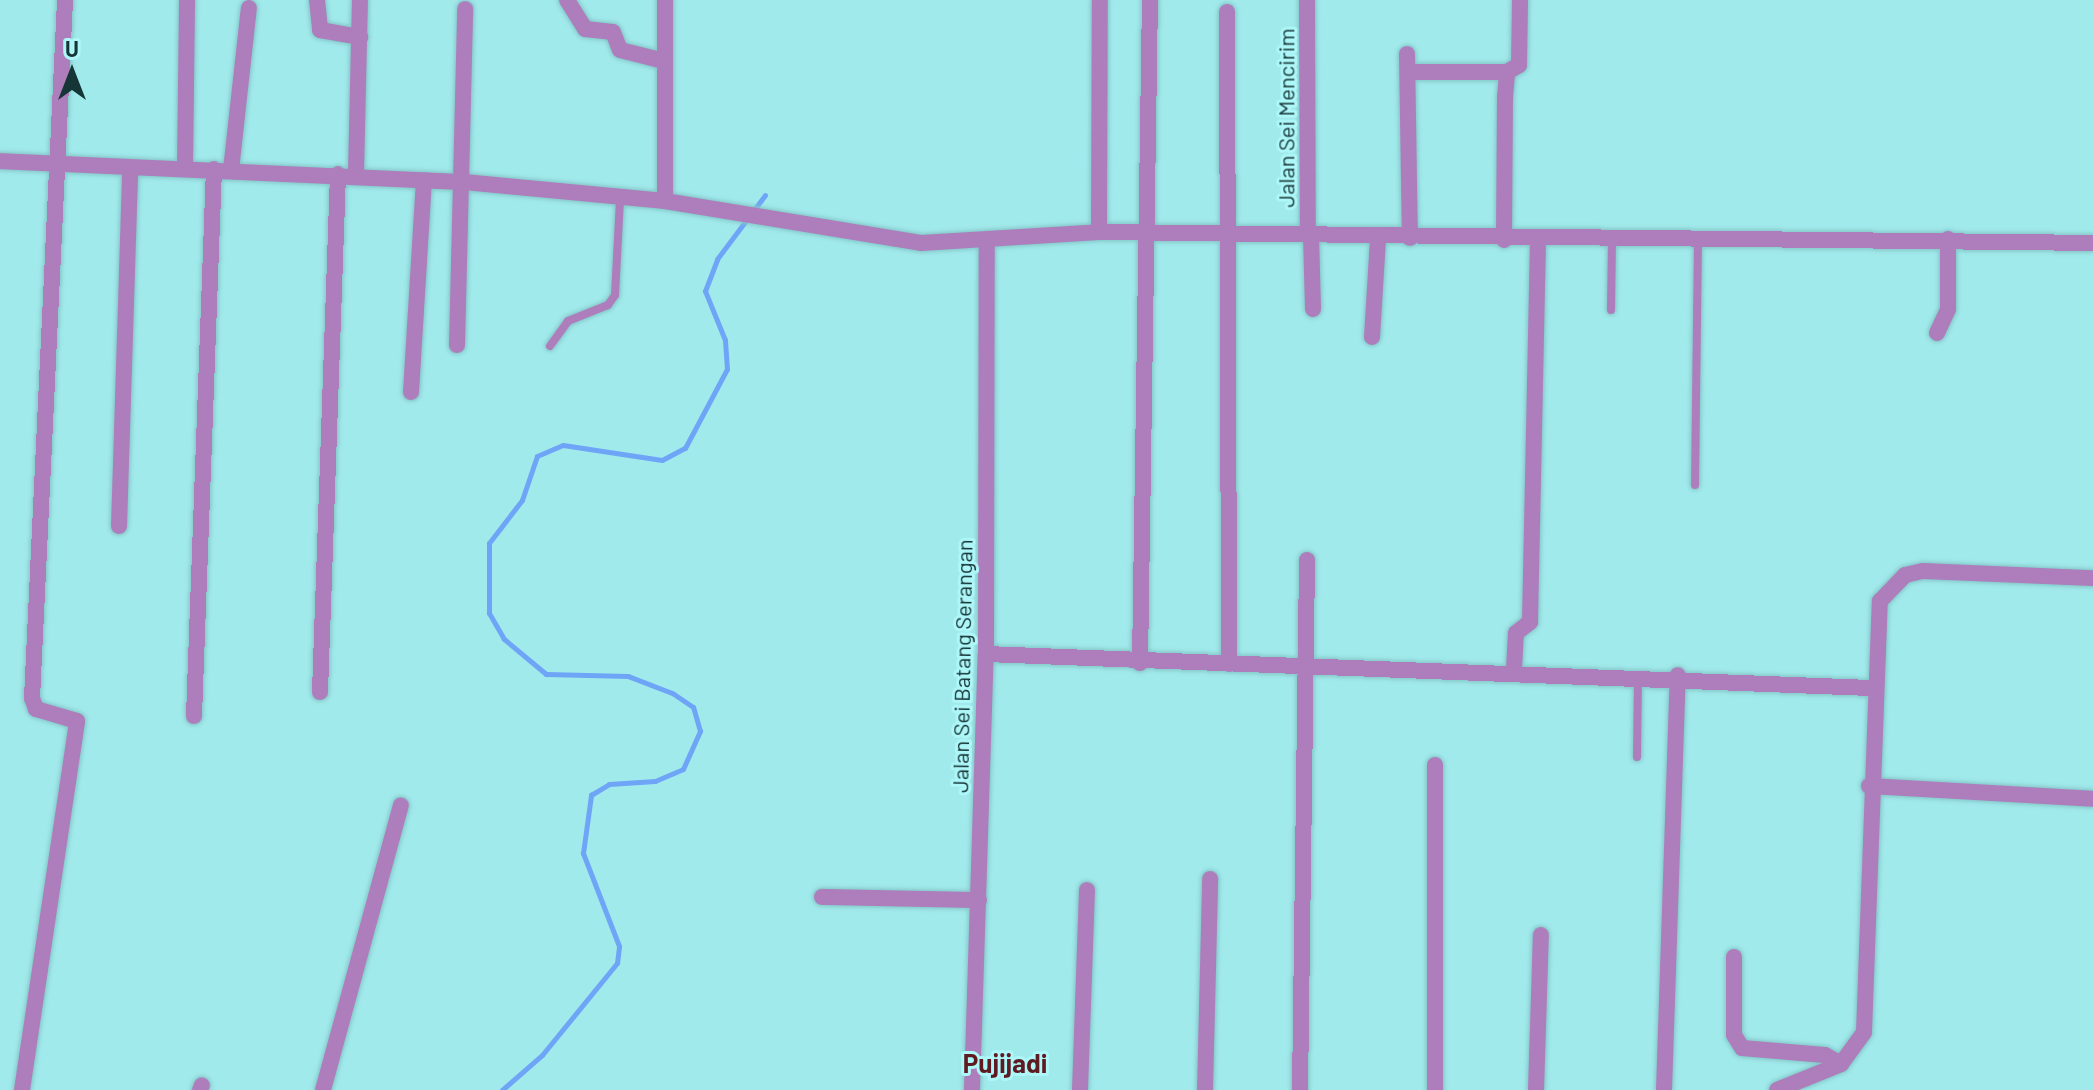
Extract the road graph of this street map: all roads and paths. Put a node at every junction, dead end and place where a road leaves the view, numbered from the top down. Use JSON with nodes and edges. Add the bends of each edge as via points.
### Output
{"nodes":[{"id":1,"x":65,"y":0,"type":"edge"},
{"id":2,"x":187,"y":0,"type":"edge"},
{"id":3,"x":317,"y":0,"type":"edge"},
{"id":4,"x":360,"y":0,"type":"edge"},
{"id":5,"x":567,"y":0,"type":"edge"},
{"id":6,"x":665,"y":0,"type":"edge"},
{"id":7,"x":1100,"y":0,"type":"edge"},
{"id":8,"x":1150,"y":0,"type":"edge"},
{"id":9,"x":1307,"y":0,"type":"edge"},
{"id":10,"x":1520,"y":0,"type":"edge"},
{"id":11,"x":249,"y":8,"type":"dead end"},
{"id":12,"x":465,"y":9,"type":"dead end"},
{"id":13,"x":1227,"y":12,"type":"dead end"},
{"id":14,"x":360,"y":37,"type":"junction"},
{"id":15,"x":1407,"y":54,"type":"dead end"},
{"id":16,"x":664,"y":61,"type":"junction"},
{"id":17,"x":1408,"y":72,"type":"junction"},
{"id":18,"x":1507,"y":72,"type":"junction"},
{"id":19,"x":0,"y":161,"type":"edge"},
{"id":20,"x":59,"y":165,"type":"junction"},
{"id":21,"x":130,"y":168,"type":"junction"},
{"id":22,"x":185,"y":168,"type":"junction"},
{"id":23,"x":222,"y":169,"type":"junction"},
{"id":24,"x":338,"y":174,"type":"junction"},
{"id":25,"x":356,"y":174,"type":"junction"},
{"id":26,"x":424,"y":180,"type":"junction"},
{"id":27,"x":464,"y":182,"type":"junction"},
{"id":28,"x":620,"y":199,"type":"junction"},
{"id":29,"x":665,"y":201,"type":"junction"},
{"id":30,"x":1099,"y":232,"type":"junction"},
{"id":31,"x":1144,"y":234,"type":"junction"},
{"id":32,"x":1228,"y":236,"type":"junction"},
{"id":33,"x":1309,"y":236,"type":"junction"},
{"id":34,"x":1378,"y":238,"type":"junction"},
{"id":35,"x":1410,"y":238,"type":"junction"},
{"id":36,"x":1612,"y":239,"type":"junction"},
{"id":37,"x":1948,"y":239,"type":"junction"},
{"id":38,"x":1504,"y":240,"type":"junction"},
{"id":39,"x":1698,"y":240,"type":"junction"},
{"id":40,"x":1538,"y":241,"type":"junction"},
{"id":41,"x":987,"y":242,"type":"junction"},
{"id":42,"x":2093,"y":243,"type":"edge"},
{"id":43,"x":1313,"y":309,"type":"dead end"},
{"id":44,"x":1611,"y":310,"type":"dead end"},
{"id":45,"x":1937,"y":333,"type":"dead end"},
{"id":46,"x":1372,"y":337,"type":"dead end"},
{"id":47,"x":457,"y":345,"type":"dead end"},
{"id":48,"x":550,"y":346,"type":"dead end"},
{"id":49,"x":411,"y":392,"type":"dead end"},
{"id":50,"x":1695,"y":485,"type":"dead end"},
{"id":51,"x":119,"y":526,"type":"dead end"},
{"id":52,"x":1307,"y":560,"type":"dead end"},
{"id":53,"x":2093,"y":578,"type":"edge"},
{"id":54,"x":986,"y":654,"type":"junction"},
{"id":55,"x":1140,"y":663,"type":"junction"},
{"id":56,"x":1229,"y":664,"type":"junction"},
{"id":57,"x":1305,"y":664,"type":"junction"},
{"id":58,"x":1514,"y":669,"type":"junction"},
{"id":59,"x":1638,"y":674,"type":"junction"},
{"id":60,"x":1678,"y":675,"type":"junction"},
{"id":61,"x":1873,"y":688,"type":"junction"},
{"id":62,"x":320,"y":692,"type":"dead end"},
{"id":63,"x":194,"y":716,"type":"dead end"},
{"id":64,"x":1637,"y":757,"type":"dead end"},
{"id":65,"x":1435,"y":765,"type":"dead end"},
{"id":66,"x":1869,"y":786,"type":"junction"},
{"id":67,"x":2093,"y":799,"type":"edge"},
{"id":68,"x":401,"y":805,"type":"dead end"},
{"id":69,"x":1210,"y":879,"type":"dead end"},
{"id":70,"x":1087,"y":890,"type":"dead end"},
{"id":71,"x":822,"y":897,"type":"dead end"},
{"id":72,"x":979,"y":900,"type":"junction"},
{"id":73,"x":1541,"y":935,"type":"dead end"},
{"id":74,"x":1734,"y":957,"type":"dead end"},
{"id":75,"x":1841,"y":1064,"type":"junction"},
{"id":76,"x":22,"y":1090,"type":"edge"},
{"id":77,"x":323,"y":1090,"type":"edge"},
{"id":78,"x":972,"y":1090,"type":"edge"},
{"id":79,"x":1080,"y":1090,"type":"edge"},
{"id":80,"x":1205,"y":1090,"type":"edge"},
{"id":81,"x":1300,"y":1090,"type":"edge"},
{"id":82,"x":1435,"y":1090,"type":"edge"},
{"id":83,"x":1536,"y":1090,"type":"edge"},
{"id":84,"x":1664,"y":1090,"type":"edge"},
{"id":85,"x":1777,"y":1090,"type":"edge"}],
"edges":[{"from":1,"to":20,"type":"street"},
{"from":2,"to":22,"type":"street"},
{"from":3,"to":14,"type":"street","via":[[320,30]]},
{"from":4,"to":14,"type":"street"},
{"from":5,"to":16,"type":"street","via":[[585,29],[613,32],[620,50]]},
{"from":6,"to":16,"type":"street"},
{"from":7,"to":30,"type":"street"},
{"from":8,"to":31,"type":"street"},
{"from":9,"to":33,"type":"street","name":"Jalan Sei Mencirim"},
{"from":10,"to":18,"type":"street","via":[[1519,65]]},
{"from":11,"to":23,"type":"street"},
{"from":12,"to":27,"type":"street"},
{"from":13,"to":32,"type":"street"},
{"from":14,"to":25,"type":"street"},
{"from":15,"to":17,"type":"street"},
{"from":16,"to":29,"type":"street"},
{"from":17,"to":18,"type":"street"},
{"from":17,"to":35,"type":"street"},
{"from":18,"to":38,"type":"street"},
{"from":19,"to":20,"type":"street"},
{"from":20,"to":21,"type":"street"},
{"from":20,"to":76,"type":"street","via":[[32,698],[36,709],[77,721]]},
{"from":21,"to":22,"type":"street"},
{"from":21,"to":51,"type":"street"},
{"from":22,"to":23,"type":"street"},
{"from":23,"to":24,"type":"street"},
{"from":23,"to":63,"type":"street"},
{"from":24,"to":25,"type":"street"},
{"from":24,"to":62,"type":"street"},
{"from":25,"to":26,"type":"street"},
{"from":26,"to":27,"type":"street"},
{"from":26,"to":49,"type":"street"},
{"from":27,"to":28,"type":"street"},
{"from":27,"to":47,"type":"street"},
{"from":28,"to":29,"type":"street"},
{"from":28,"to":48,"type":"lane","via":[[615,295],[608,305],[568,321]]},
{"from":29,"to":41,"type":"street","via":[[877,240]]},
{"from":30,"to":31,"type":"street"},
{"from":30,"to":41,"type":"street"},
{"from":31,"to":32,"type":"street"},
{"from":31,"to":55,"type":"street"},
{"from":32,"to":33,"type":"street"},
{"from":32,"to":56,"type":"street"},
{"from":33,"to":34,"type":"street"},
{"from":33,"to":43,"type":"street","name":"Jalan Sei Mencirim"},
{"from":34,"to":35,"type":"street"},
{"from":34,"to":46,"type":"street"},
{"from":35,"to":38,"type":"street"},
{"from":36,"to":39,"type":"street"},
{"from":36,"to":40,"type":"street"},
{"from":36,"to":44,"type":"lane"},
{"from":37,"to":39,"type":"street"},
{"from":37,"to":42,"type":"street"},
{"from":37,"to":45,"type":"street","via":[[1948,309]]},
{"from":38,"to":40,"type":"street"},
{"from":39,"to":50,"type":"lane"},
{"from":40,"to":58,"type":"street","via":[[1530,622],[1516,633]]},
{"from":41,"to":54,"type":"street","name":"Jalan Sei Batang Serangan"},
{"from":52,"to":57,"type":"street"},
{"from":53,"to":61,"type":"street","via":[[1943,570],[1905,575],[1880,601]]},
{"from":54,"to":55,"type":"street"},
{"from":54,"to":72,"type":"street","name":"Jalan Sei Batang Serangan"},
{"from":55,"to":56,"type":"street"},
{"from":56,"to":57,"type":"street"},
{"from":57,"to":58,"type":"street"},
{"from":57,"to":81,"type":"street"},
{"from":58,"to":59,"type":"street"},
{"from":59,"to":60,"type":"street"},
{"from":59,"to":64,"type":"lane"},
{"from":60,"to":61,"type":"street"},
{"from":60,"to":84,"type":"street"},
{"from":61,"to":66,"type":"street"},
{"from":65,"to":82,"type":"street"},
{"from":66,"to":67,"type":"street"},
{"from":66,"to":75,"type":"street","via":[[1864,1032]]},
{"from":68,"to":77,"type":"street"},
{"from":69,"to":80,"type":"street"},
{"from":70,"to":79,"type":"street"},
{"from":71,"to":72,"type":"street"},
{"from":72,"to":78,"type":"street","name":"Jalan Sei Batang Serangan"},
{"from":73,"to":83,"type":"street"},
{"from":74,"to":75,"type":"street","via":[[1733,1024],[1742,1048],[1825,1055]]},
{"from":75,"to":85,"type":"street"}]}
